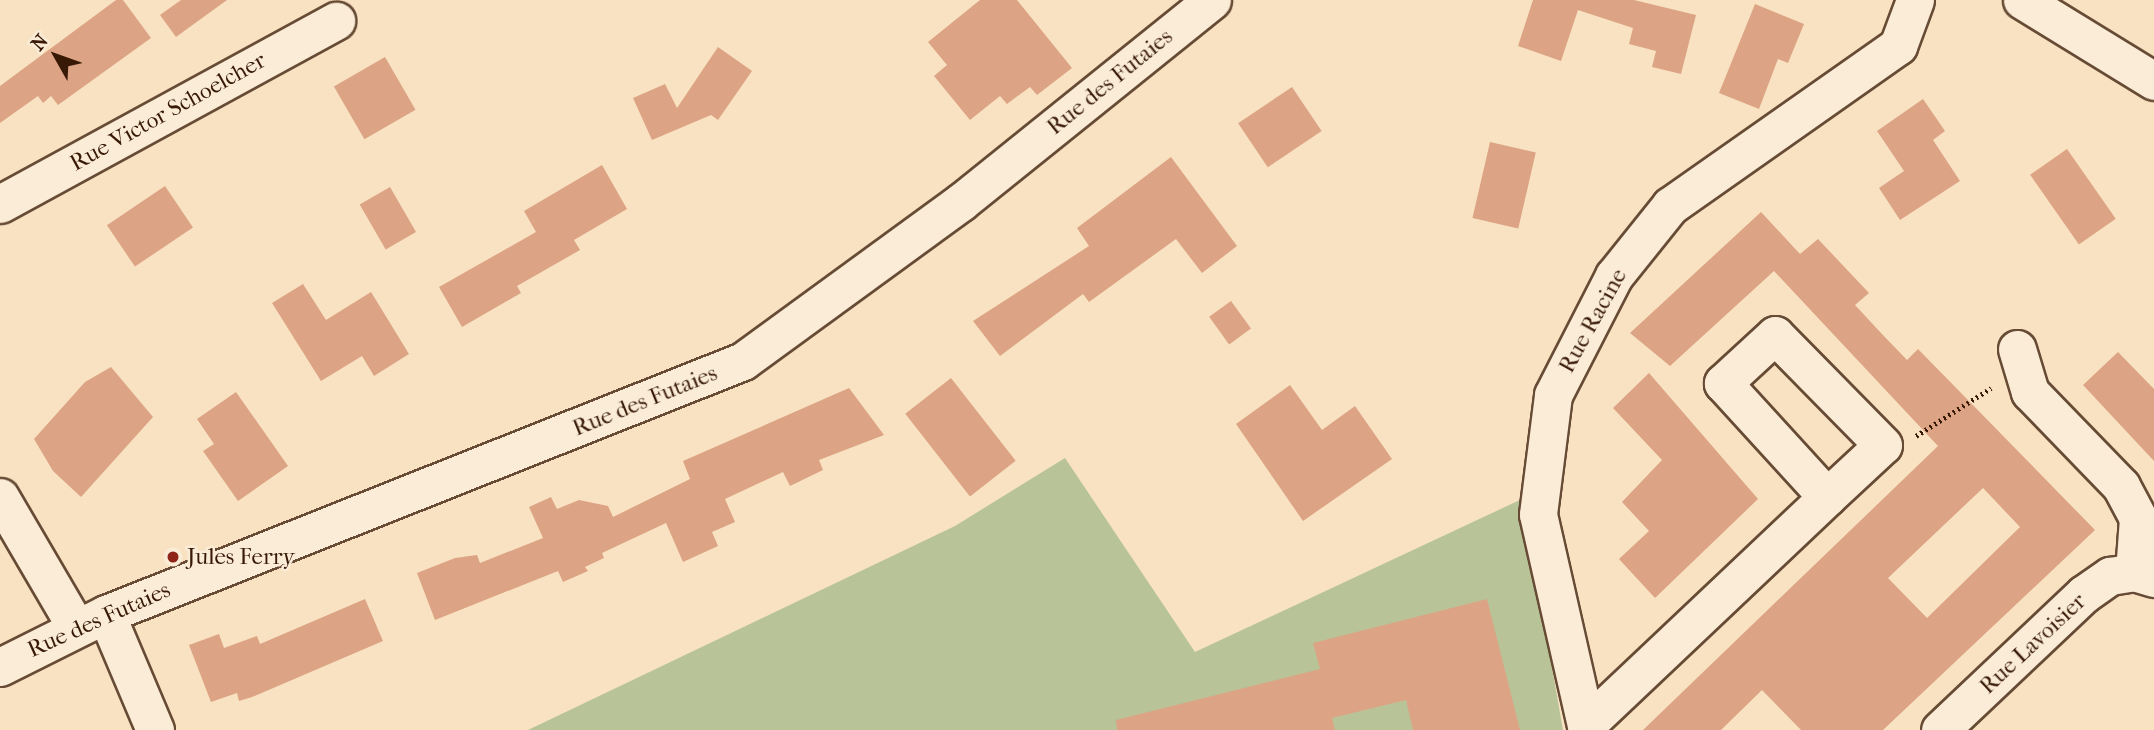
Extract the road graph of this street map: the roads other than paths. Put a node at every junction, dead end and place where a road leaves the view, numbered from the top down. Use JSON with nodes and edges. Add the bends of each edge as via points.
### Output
{"nodes":[{"id":1,"x":1212,"y":0,"type":"edge"},
{"id":2,"x":1915,"y":0,"type":"edge"},
{"id":3,"x":2022,"y":0,"type":"edge"},
{"id":4,"x":336,"y":21,"type":"dead end"},
{"id":5,"x":2154,"y":81,"type":"edge"},
{"id":6,"x":0,"y":204,"type":"edge"},
{"id":7,"x":2020,"y":358,"type":"road end"},
{"id":8,"x":0,"y":497,"type":"edge"},
{"id":9,"x":1827,"y":497,"type":"junction"},
{"id":10,"x":2144,"y":575,"type":"edge"},
{"id":11,"x":91,"y":621,"type":"junction"},
{"id":12,"x":0,"y":667,"type":"edge"},
{"id":13,"x":1586,"y":728,"type":"edge"},
{"id":14,"x":155,"y":730,"type":"edge"},
{"id":15,"x":1940,"y":730,"type":"edge"}],
"edges":[{"from":1,"to":11,"type":"street","name":"Rue des Futaies","via":[[961,202],[743,362]]},
{"from":2,"to":13,"type":"street","name":"Rue Racine","via":[[1898,46],[1670,206],[1614,276],[1553,395],[1538,514]]},
{"from":3,"to":5,"type":"street"},
{"from":4,"to":6,"type":"street","name":"Rue Victor Schoelcher"},
{"from":7,"to":10,"type":"street","via":[[2030,393],[2120,486],[2138,518]]},
{"from":8,"to":11,"type":"street"},
{"from":9,"to":9,"type":"street","via":[[1882,445],[1775,335],[1723,383]]},
{"from":9,"to":13,"type":"street"},
{"from":10,"to":15,"type":"street","name":"Rue Lavoisier","via":[[2110,576],[2084,594]]},
{"from":11,"to":12,"type":"street","name":"Rue des Futaies"},
{"from":11,"to":14,"type":"street"}]}
